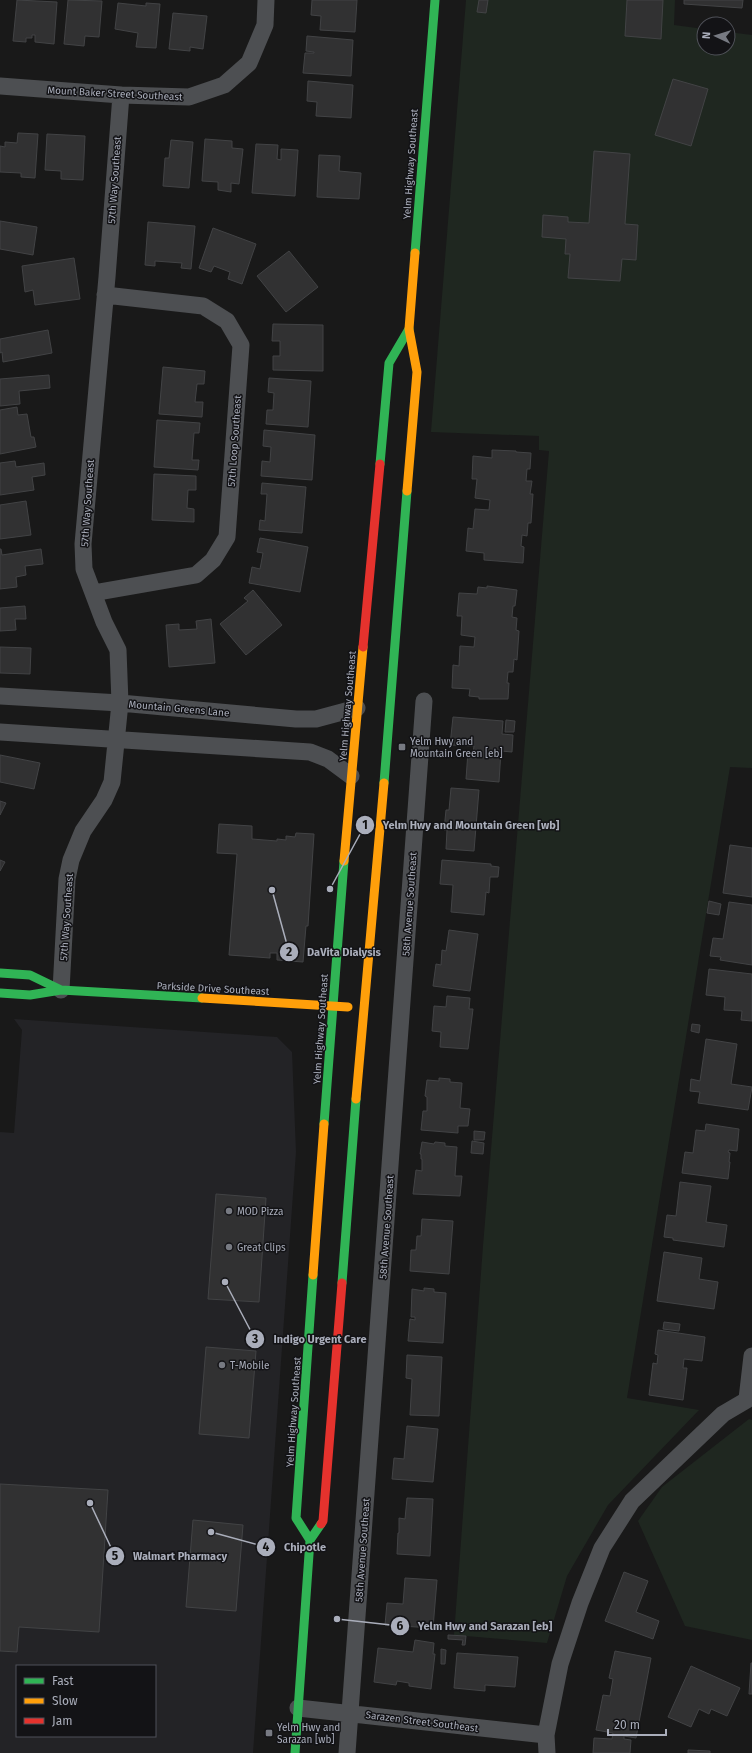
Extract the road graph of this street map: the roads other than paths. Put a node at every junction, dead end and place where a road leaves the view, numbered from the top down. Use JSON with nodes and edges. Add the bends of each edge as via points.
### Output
{"nodes":[{"id":1,"x":266,"y":0,"type":"edge"},
{"id":2,"x":435,"y":0,"type":"edge"},
{"id":3,"x":0,"y":86,"type":"edge"},
{"id":4,"x":121,"y":95,"type":"junction"},
{"id":5,"x":105,"y":295,"type":"junction"},
{"id":6,"x":409,"y":329,"type":"junction"},
{"id":7,"x":93,"y":593,"type":"junction"},
{"id":8,"x":0,"y":696,"type":"edge"},
{"id":9,"x":424,"y":700,"type":"dead end"},
{"id":10,"x":120,"y":702,"type":"junction"},
{"id":11,"x":357,"y":708,"type":"junction"},
{"id":12,"x":0,"y":732,"type":"edge"},
{"id":13,"x":117,"y":738,"type":"junction"},
{"id":14,"x":352,"y":776,"type":"junction"},
{"id":15,"x":0,"y":973,"type":"edge"},
{"id":16,"x":62,"y":990,"type":"junction"},
{"id":17,"x":0,"y":993,"type":"edge"},
{"id":18,"x":332,"y":1006,"type":"junction"},
{"id":19,"x":363,"y":1008,"type":"junction"},
{"id":20,"x":752,"y":1356,"type":"edge"},
{"id":21,"x":749,"y":1398,"type":"edge"},
{"id":22,"x":310,"y":1540,"type":"junction"},
{"id":23,"x":298,"y":1708,"type":"junction"},
{"id":24,"x":350,"y":1713,"type":"junction"},
{"id":25,"x":546,"y":1735,"type":"junction"},
{"id":26,"x":295,"y":1753,"type":"edge"},
{"id":27,"x":347,"y":1753,"type":"edge"},
{"id":28,"x":547,"y":1753,"type":"edge"}],
"edges":[{"from":1,"to":4,"type":"street","name":"Mount Baker Street Southeast","via":[[265,25],[249,63],[224,85],[189,97]]},
{"from":2,"to":6,"type":"main road","name":"Yelm Highway Southeast"},
{"from":3,"to":4,"type":"street","name":"Mount Baker Street Southeast"},
{"from":4,"to":5,"type":"street","name":"57th Way Southeast"},
{"from":5,"to":7,"type":"street","name":"57th Way Southeast","via":[[83,544],[84,569]]},
{"from":5,"to":7,"type":"street","name":"57th Loop Southeast","via":[[204,306],[227,321],[241,345],[227,537],[213,560],[196,575]]},
{"from":6,"to":11,"type":"main road","name":"Yelm Highway Southeast","via":[[389,363]]},
{"from":6,"to":19,"type":"main road","name":"Yelm Highway Southeast","via":[[417,372]]},
{"from":7,"to":10,"type":"street","name":"57th Way Southeast","via":[[118,650]]},
{"from":8,"to":10,"type":"street","name":"Mountain Greens Lane"},
{"from":9,"to":24,"type":"street","name":"58th Avenue Southeast"},
{"from":10,"to":11,"type":"street","name":"Mountain Greens Lane","via":[[296,719],[316,719]]},
{"from":10,"to":13,"type":"street","name":"57th Way Southeast"},
{"from":11,"to":14,"type":"main road","name":"Yelm Highway Southeast"},
{"from":12,"to":13,"type":"street"},
{"from":13,"to":14,"type":"street","via":[[310,752],[328,759]]},
{"from":13,"to":16,"type":"street","name":"57th Way Southeast","via":[[112,782],[104,800],[83,831],[71,860],[67,879]]},
{"from":14,"to":18,"type":"main road","name":"Yelm Highway Southeast"},
{"from":15,"to":16,"type":"main road","name":"Parkside Drive Southeast","via":[[30,975]]},
{"from":16,"to":17,"type":"main road","name":"Parkside Drive Southeast","via":[[30,995]]},
{"from":16,"to":18,"type":"main road","name":"Parkside Drive Southeast"},
{"from":18,"to":19,"type":"main road","name":"Parkside Drive Southeast"},
{"from":18,"to":22,"type":"main road","name":"Yelm Highway Southeast","via":[[296,1518]]},
{"from":19,"to":22,"type":"main road","name":"Yelm Highway Southeast","via":[[323,1521]]},
{"from":20,"to":21,"type":"street"},
{"from":21,"to":25,"type":"street","via":[[723,1414],[632,1501],[602,1548],[560,1664]]},
{"from":22,"to":23,"type":"main road"},
{"from":23,"to":24,"type":"street","name":"Sarazen Street Southeast"},
{"from":23,"to":26,"type":"main road"},
{"from":24,"to":25,"type":"street","name":"Sarazen Street Southeast"},
{"from":24,"to":27,"type":"street","name":"58th Avenue Southeast"},
{"from":25,"to":28,"type":"street"}]}
